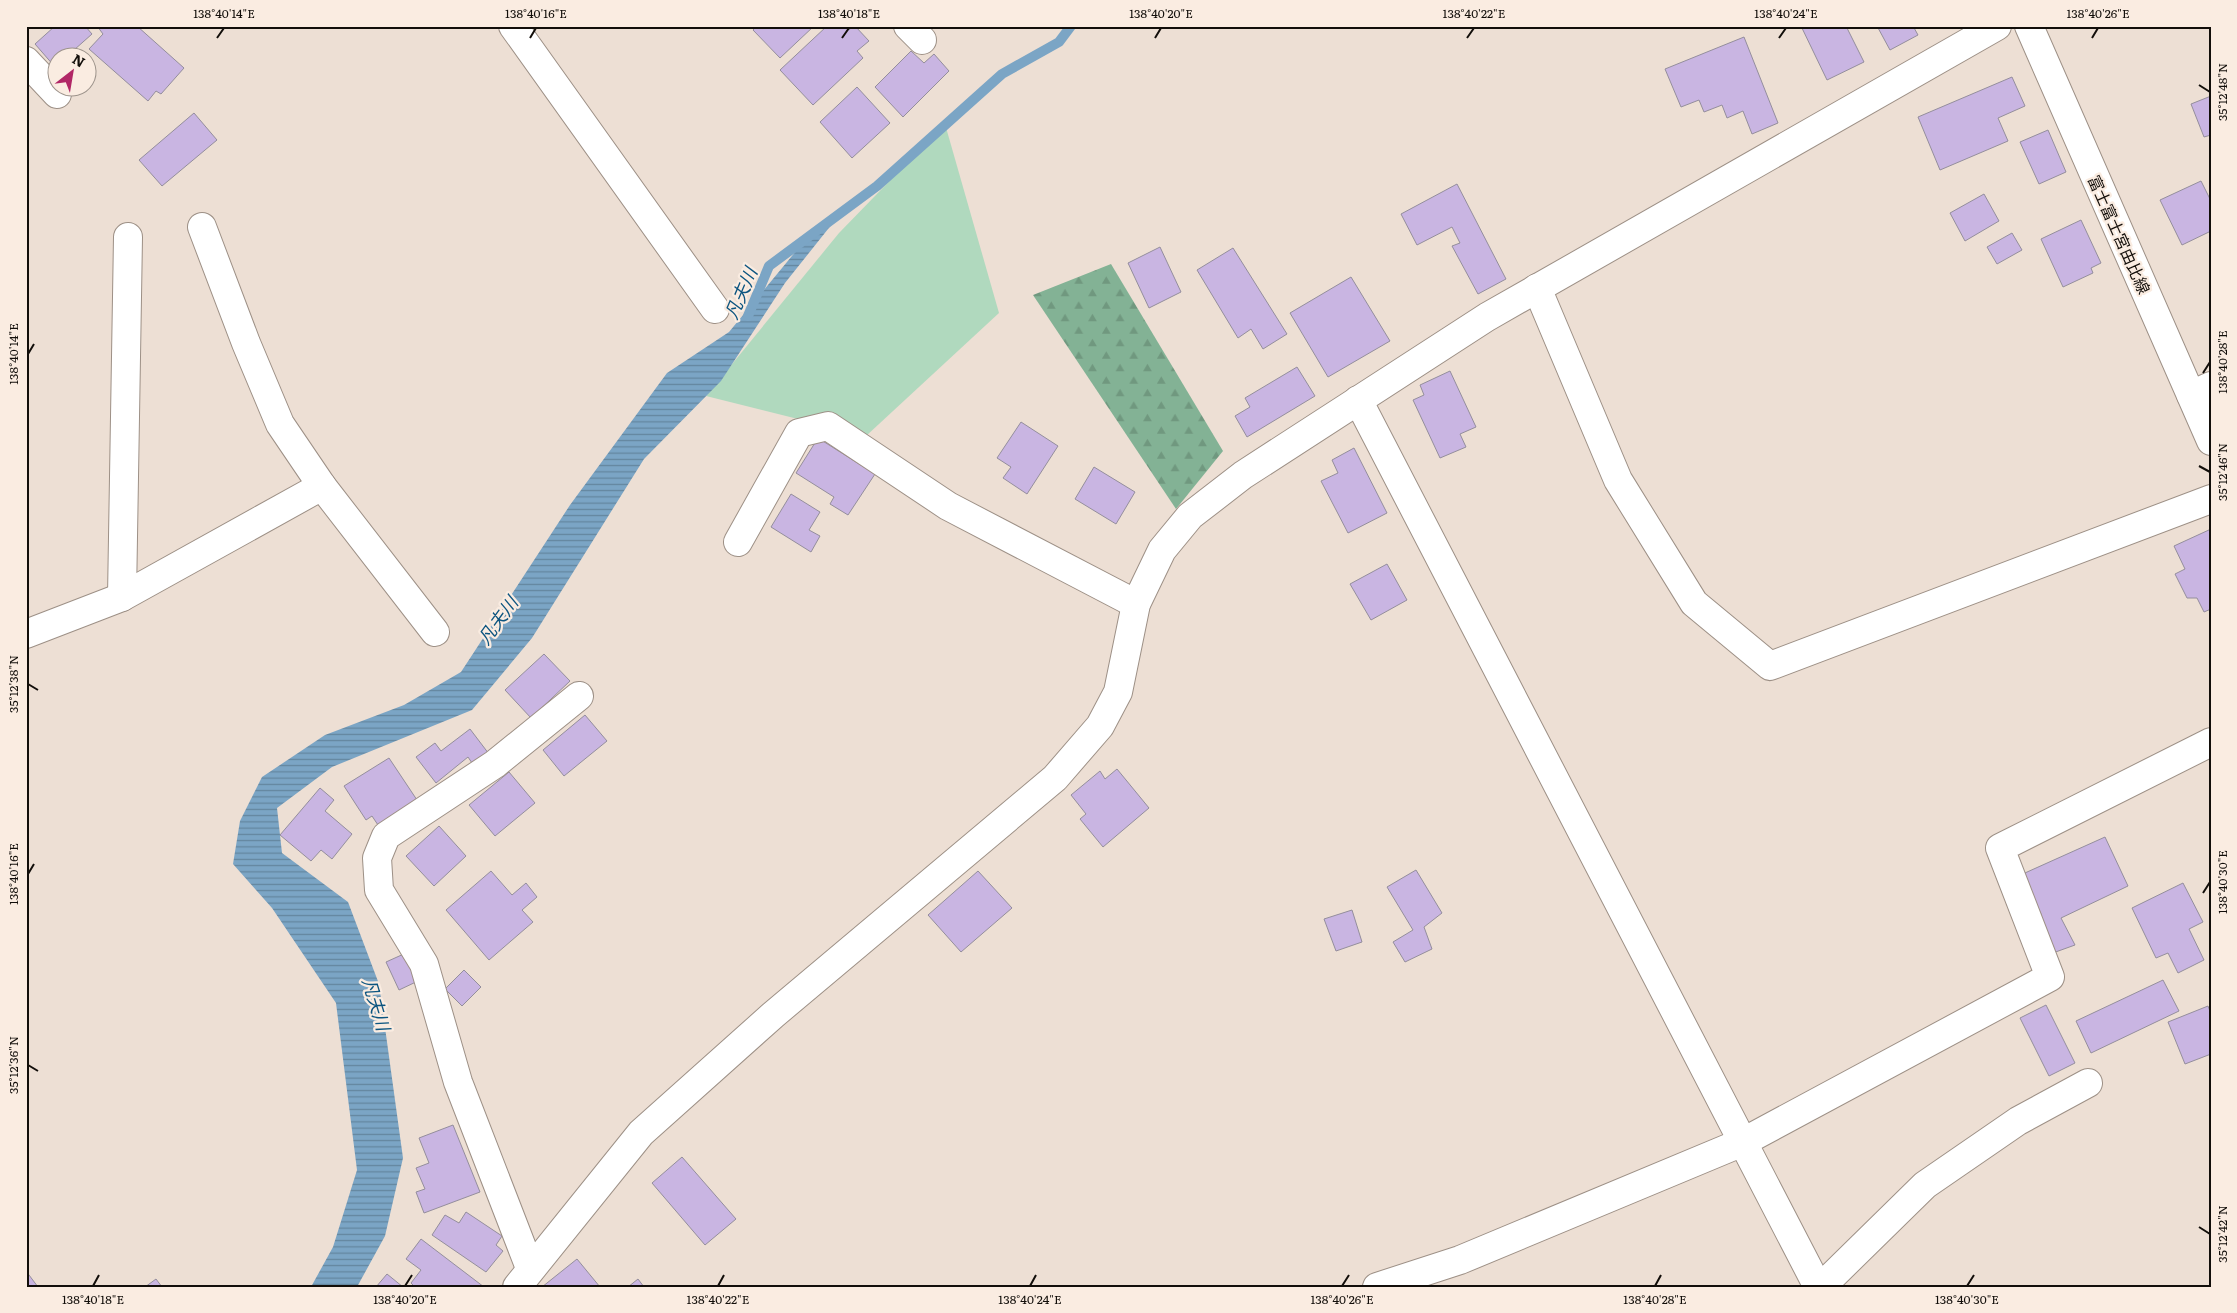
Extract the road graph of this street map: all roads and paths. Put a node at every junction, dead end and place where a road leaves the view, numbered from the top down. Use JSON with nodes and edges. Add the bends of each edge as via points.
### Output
{"nodes":[{"id":1,"x":513,"y":26,"type":"edge"},
{"id":2,"x":1997,"y":26,"type":"edge"},
{"id":3,"x":2029,"y":26,"type":"edge"},
{"id":4,"x":26,"y":62,"type":"edge"},
{"id":5,"x":48,"y":85,"type":"edge"},
{"id":6,"x":202,"y":227,"type":"dead end"},
{"id":7,"x":128,"y":237,"type":"dead end"},
{"id":8,"x":1537,"y":288,"type":"junction"},
{"id":9,"x":715,"y":309,"type":"dead end"},
{"id":10,"x":2201,"y":391,"type":"edge"},
{"id":11,"x":1358,"y":400,"type":"junction"},
{"id":12,"x":2211,"y":441,"type":"edge"},
{"id":13,"x":322,"y":486,"type":"junction"},
{"id":14,"x":2211,"y":499,"type":"edge"},
{"id":15,"x":738,"y":542,"type":"dead end"},
{"id":16,"x":122,"y":597,"type":"junction"},
{"id":17,"x":1136,"y":604,"type":"junction"},
{"id":18,"x":435,"y":632,"type":"dead end"},
{"id":19,"x":26,"y":634,"type":"edge"},
{"id":20,"x":579,"y":696,"type":"dead end"},
{"id":21,"x":2211,"y":742,"type":"edge"},
{"id":22,"x":2088,"y":1083,"type":"dead end"},
{"id":23,"x":1743,"y":1142,"type":"junction"},
{"id":24,"x":524,"y":1277,"type":"edge"},
{"id":25,"x":1377,"y":1287,"type":"edge"},
{"id":26,"x":1819,"y":1287,"type":"edge"}],
"edges":[{"from":1,"to":9,"type":"street"},
{"from":2,"to":8,"type":"street"},
{"from":3,"to":10,"type":"street","name":"富士富士宮由比線"},
{"from":4,"to":5,"type":"street"},
{"from":6,"to":13,"type":"street","via":[[280,424]]},
{"from":7,"to":16,"type":"street"},
{"from":8,"to":11,"type":"street"},
{"from":8,"to":14,"type":"street","via":[[1618,480],[1694,603],[1770,666]]},
{"from":10,"to":12,"type":"street","name":"富士富士宮由比線"},
{"from":11,"to":17,"type":"street","via":[[1243,475],[1190,516],[1162,550]]},
{"from":11,"to":23,"type":"street"},
{"from":13,"to":16,"type":"street"},
{"from":13,"to":18,"type":"street"},
{"from":15,"to":17,"type":"street","via":[[799,433],[828,426],[948,506]]},
{"from":16,"to":19,"type":"street"},
{"from":17,"to":24,"type":"street","via":[[1118,692],[1100,726],[1055,778],[773,1015],[642,1133]]},
{"from":20,"to":24,"type":"street","via":[[495,764],[386,836],[376,858],[380,890],[424,964],[458,1082]]},
{"from":21,"to":23,"type":"street","via":[[2000,848],[2050,976]]},
{"from":22,"to":26,"type":"street","via":[[2018,1121],[1925,1185]]},
{"from":23,"to":25,"type":"street","via":[[1460,1260]]},
{"from":23,"to":26,"type":"street"}]}
